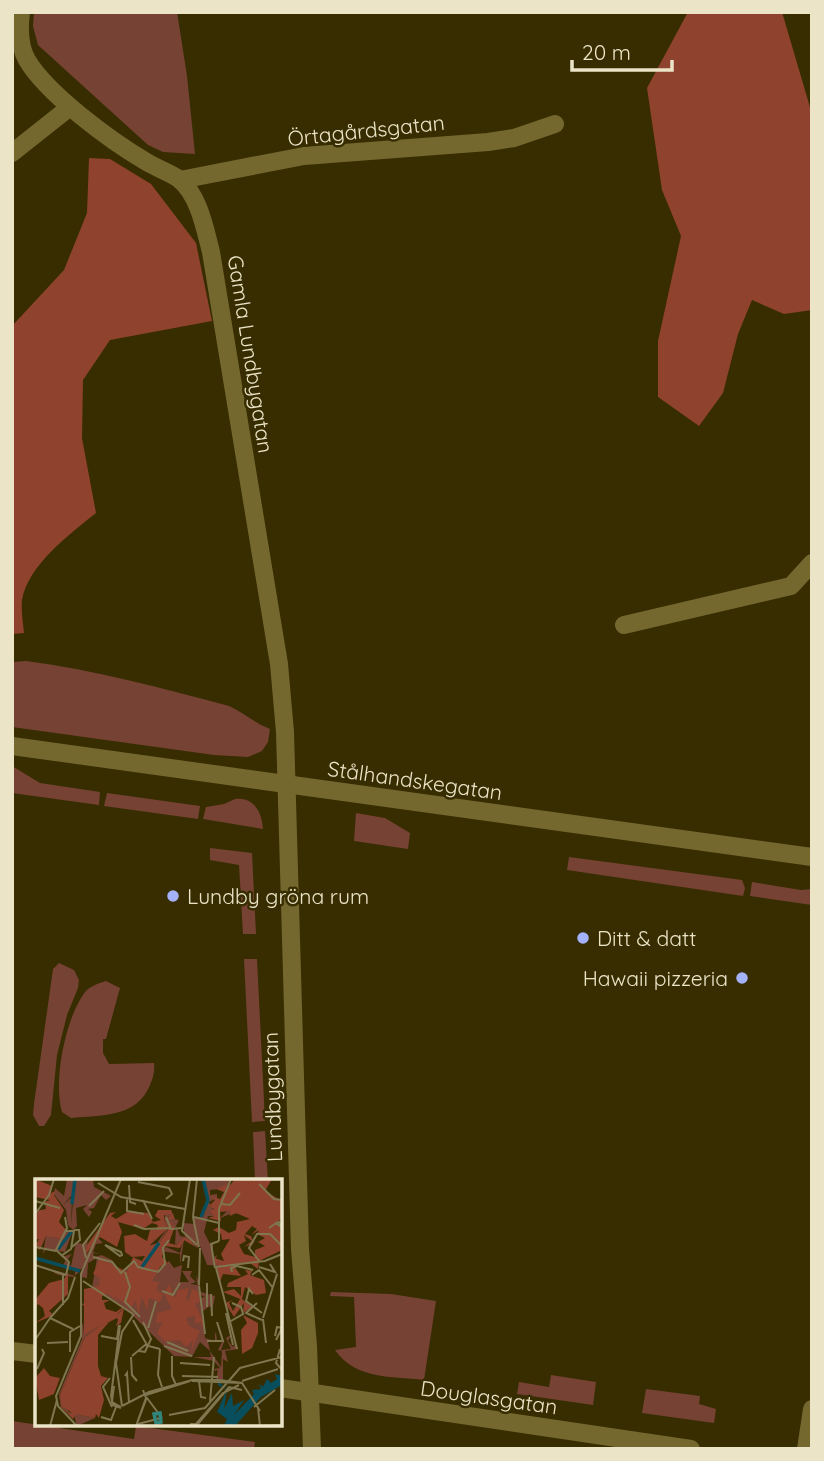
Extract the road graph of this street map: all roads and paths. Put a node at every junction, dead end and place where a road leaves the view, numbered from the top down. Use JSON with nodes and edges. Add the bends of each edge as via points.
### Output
{"nodes":[{"id":1,"x":21,"y":12,"type":"edge"},
{"id":2,"x":70,"y":107,"type":"junction"},
{"id":3,"x":555,"y":124,"type":"dead end"},
{"id":4,"x":12,"y":153,"type":"edge"},
{"id":5,"x":180,"y":180,"type":"junction"},
{"id":6,"x":812,"y":564,"type":"edge"},
{"id":7,"x":624,"y":625,"type":"dead end"},
{"id":8,"x":12,"y":746,"type":"edge"},
{"id":9,"x":288,"y":785,"type":"junction"},
{"id":10,"x":812,"y":858,"type":"edge"},
{"id":11,"x":12,"y":1351,"type":"edge"},
{"id":12,"x":35,"y":1354,"type":"edge"},
{"id":13,"x":282,"y":1388,"type":"edge"},
{"id":14,"x":310,"y":1393,"type":"junction"},
{"id":15,"x":812,"y":1409,"type":"edge"},
{"id":16,"x":312,"y":1449,"type":"edge"},
{"id":17,"x":691,"y":1449,"type":"edge"},
{"id":18,"x":806,"y":1449,"type":"edge"}],
"edges":[{"from":1,"to":2,"type":"street","via":[[26,59]]},
{"from":2,"to":4,"type":"street"},
{"from":2,"to":5,"type":"street","via":[[144,161]]},
{"from":3,"to":5,"type":"street","name":"Örtagårdsgatan","via":[[488,142],[304,156]]},
{"from":5,"to":9,"type":"street","name":"Gamla Lundbygatan","via":[[203,220],[211,252],[279,664]]},
{"from":6,"to":7,"type":"street","via":[[791,586]]},
{"from":8,"to":9,"type":"street","name":"Stålhandskegatan"},
{"from":9,"to":10,"type":"street","name":"Stålhandskegatan"},
{"from":9,"to":14,"type":"street","name":"Lundbygatan","via":[[299,1222]]},
{"from":11,"to":12,"type":"street"},
{"from":13,"to":14,"type":"street","name":"Douglasgatan"},
{"from":14,"to":16,"type":"street","name":"Lundbygatan"},
{"from":14,"to":17,"type":"street","name":"Douglasgatan"},
{"from":15,"to":18,"type":"street"}]}
